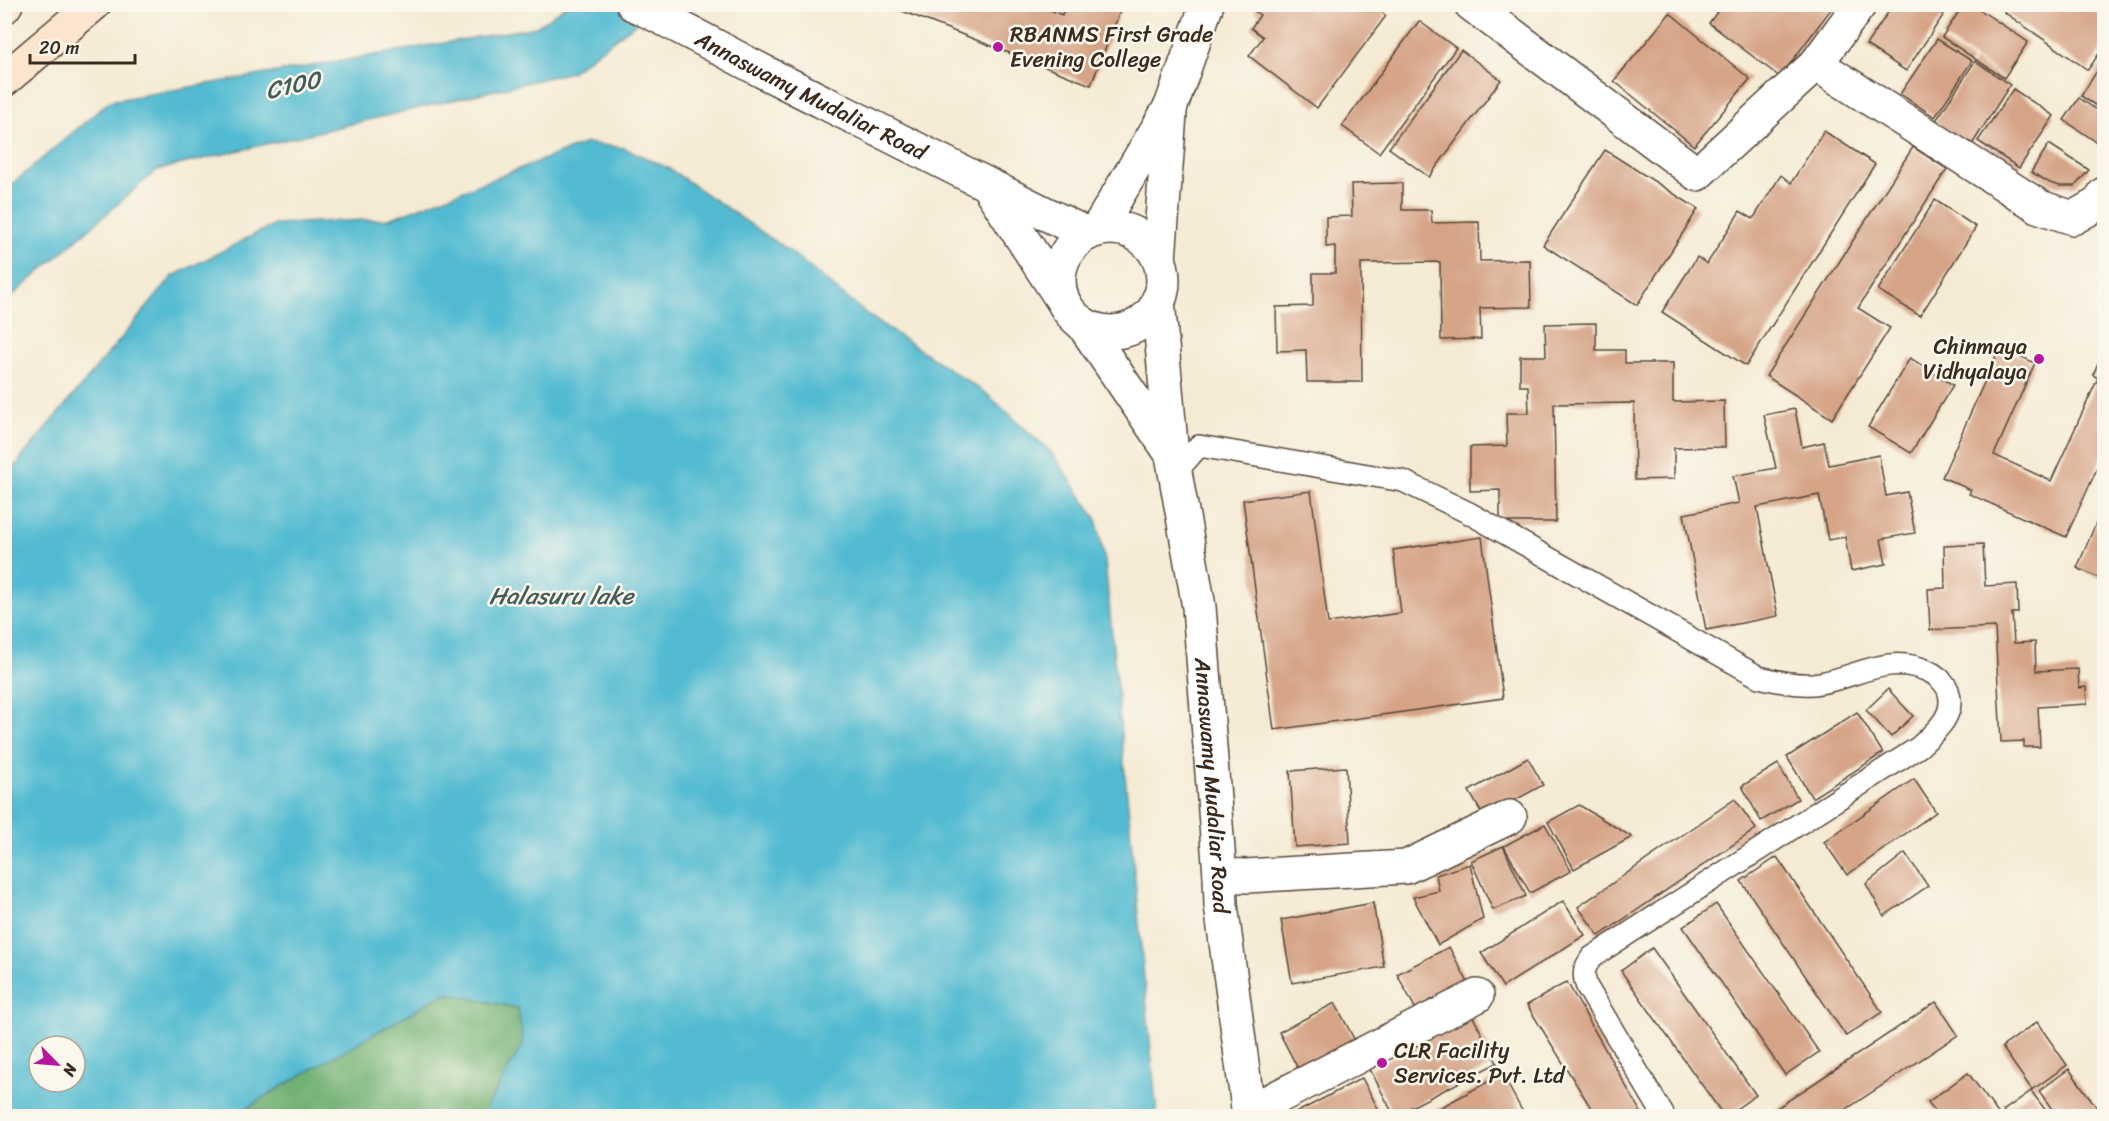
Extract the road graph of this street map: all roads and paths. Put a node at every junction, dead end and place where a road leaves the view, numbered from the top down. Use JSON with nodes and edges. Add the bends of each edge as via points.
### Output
{"nodes":[{"id":1,"x":94,"y":4,"type":"edge"},
{"id":2,"x":633,"y":4,"type":"edge"},
{"id":3,"x":1207,"y":4,"type":"edge"},
{"id":4,"x":1471,"y":4,"type":"edge"},
{"id":5,"x":1860,"y":4,"type":"edge"},
{"id":6,"x":1816,"y":64,"type":"junction"},
{"id":7,"x":4,"y":80,"type":"edge"},
{"id":8,"x":1171,"y":106,"type":"junction"},
{"id":9,"x":988,"y":186,"type":"junction"},
{"id":10,"x":2104,"y":194,"type":"edge"},
{"id":11,"x":1092,"y":232,"type":"junction"},
{"id":12,"x":1159,"y":259,"type":"junction"},
{"id":13,"x":1158,"y":300,"type":"junction"},
{"id":14,"x":1073,"y":313,"type":"junction"},
{"id":15,"x":1174,"y":463,"type":"junction"},
{"id":16,"x":1510,"y":817,"type":"dead end"},
{"id":17,"x":1220,"y":875,"type":"junction"},
{"id":18,"x":1477,"y":996,"type":"dead end"},
{"id":19,"x":1249,"y":1114,"type":"edge"},
{"id":20,"x":1664,"y":1116,"type":"edge"}],
"edges":[{"from":1,"to":7,"type":"main road"},
{"from":2,"to":9,"type":"street","name":"Annaswamy Mudaliar Road"},
{"from":3,"to":8,"type":"street"},
{"from":4,"to":6,"type":"street","via":[[1697,174]]},
{"from":5,"to":6,"type":"street"},
{"from":6,"to":10,"type":"street","via":[[2040,207],[2073,218],[2099,203]]},
{"from":8,"to":11,"type":"street"},
{"from":8,"to":12,"type":"street"},
{"from":9,"to":11,"type":"street","name":"Annaswamy Mudaliar Road"},
{"from":9,"to":14,"type":"street"},
{"from":11,"to":12,"type":"street","via":[[1126,230],[1140,236]]},
{"from":11,"to":14,"type":"street","via":[[1074,243],[1060,271],[1060,287]]},
{"from":12,"to":13,"type":"street","via":[[1163,280]]},
{"from":13,"to":14,"type":"street","via":[[1139,323],[1111,332],[1096,330]]},
{"from":13,"to":15,"type":"street","name":"Annaswamy Mudaliar Road"},
{"from":14,"to":15,"type":"street"},
{"from":15,"to":17,"type":"street","name":"Annaswamy Mudaliar Road","via":[[1199,607]]},
{"from":15,"to":20,"type":"lane","via":[[1199,446],[1403,481],[1469,513],[1759,677],[1791,684],[1816,684],[1884,665],[1914,665],[1934,674],[1947,689],[1945,722],[1919,747],[1592,957],[1584,968],[1587,987]]},
{"from":16,"to":17,"type":"street","via":[[1406,867]]},
{"from":17,"to":19,"type":"street","name":"Annaswamy Mudaliar Road"},
{"from":18,"to":19,"type":"street"}]}
